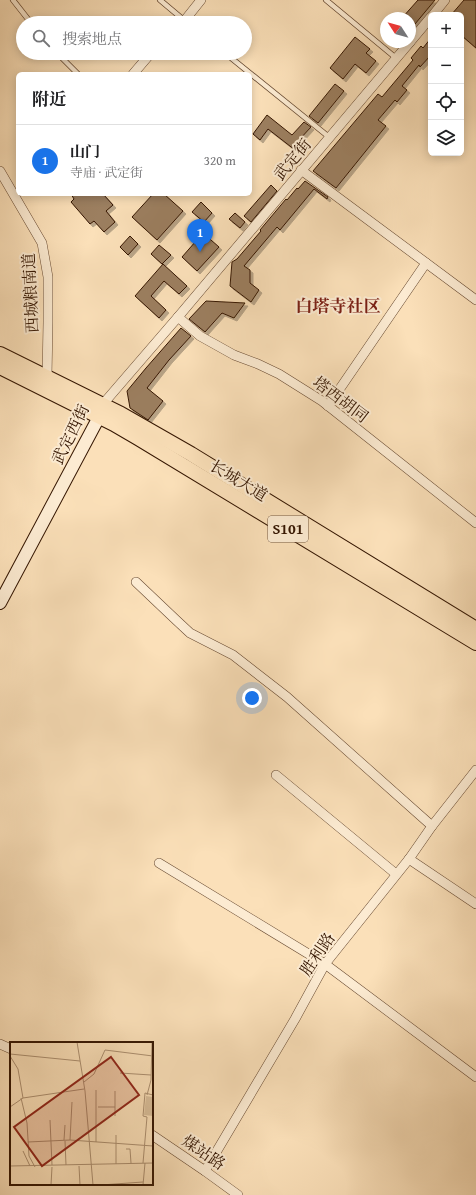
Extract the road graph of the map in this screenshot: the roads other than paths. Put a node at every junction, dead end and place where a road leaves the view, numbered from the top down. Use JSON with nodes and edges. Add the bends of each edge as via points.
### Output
{"nodes":[{"id":1,"x":12,"y":0,"type":"edge"},
{"id":2,"x":160,"y":0,"type":"edge"},
{"id":3,"x":201,"y":0,"type":"edge"},
{"id":4,"x":326,"y":0,"type":"edge"},
{"id":5,"x":445,"y":0,"type":"edge"},
{"id":6,"x":435,"y":12,"type":"edge"},
{"id":7,"x":25,"y":16,"type":"edge"},
{"id":8,"x":178,"y":16,"type":"edge"},
{"id":9,"x":187,"y":16,"type":"edge"},
{"id":10,"x":428,"y":21,"type":"edge"},
{"id":11,"x":416,"y":35,"type":"edge"},
{"id":12,"x":405,"y":48,"type":"edge"},
{"id":13,"x":396,"y":58,"type":"junction"},
{"id":14,"x":64,"y":60,"type":"edge"},
{"id":15,"x":145,"y":60,"type":"edge"},
{"id":16,"x":234,"y":60,"type":"edge"},
{"id":17,"x":76,"y":72,"type":"edge"},
{"id":18,"x":135,"y":72,"type":"edge"},
{"id":19,"x":249,"y":72,"type":"edge"},
{"id":20,"x":252,"y":75,"type":"edge"},
{"id":21,"x":329,"y":137,"type":"junction"},
{"id":22,"x":302,"y":170,"type":"junction"},
{"id":23,"x":0,"y":171,"type":"edge"},
{"id":24,"x":426,"y":263,"type":"junction"},
{"id":25,"x":476,"y":300,"type":"edge"},
{"id":26,"x":178,"y":317,"type":"junction"},
{"id":27,"x":0,"y":354,"type":"edge"},
{"id":28,"x":0,"y":367,"type":"edge"},
{"id":29,"x":47,"y":378,"type":"junction"},
{"id":30,"x":328,"y":406,"type":"junction"},
{"id":31,"x":98,"y":412,"type":"junction"},
{"id":32,"x":476,"y":523,"type":"edge"},
{"id":33,"x":136,"y":582,"type":"dead end"},
{"id":34,"x":0,"y":590,"type":"edge"},
{"id":35,"x":0,"y":603,"type":"edge"},
{"id":36,"x":476,"y":629,"type":"edge"},
{"id":37,"x":476,"y":643,"type":"edge"},
{"id":38,"x":476,"y":770,"type":"edge"},
{"id":39,"x":276,"y":775,"type":"dead end"},
{"id":40,"x":432,"y":826,"type":"junction"},
{"id":41,"x":409,"y":859,"type":"junction"},
{"id":42,"x":159,"y":863,"type":"dead end"},
{"id":43,"x":396,"y":874,"type":"junction"},
{"id":44,"x":476,"y":904,"type":"edge"},
{"id":45,"x":325,"y":964,"type":"junction"},
{"id":46,"x":0,"y":1044,"type":"edge"},
{"id":47,"x":10,"y":1049,"type":"edge"},
{"id":48,"x":476,"y":1077,"type":"edge"},
{"id":49,"x":153,"y":1136,"type":"edge"},
{"id":50,"x":205,"y":1171,"type":"junction"},
{"id":51,"x":238,"y":1195,"type":"edge"}],
"edges":[{"from":1,"to":7,"type":"lane"},
{"from":2,"to":8,"type":"lane"},
{"from":3,"to":9,"type":"street"},
{"from":4,"to":13,"type":"lane"},
{"from":5,"to":6,"type":"street","name":"武定街"},
{"from":10,"to":11,"type":"street","name":"武定街"},
{"from":12,"to":13,"type":"street","name":"武定街"},
{"from":13,"to":21,"type":"street","name":"武定街"},
{"from":14,"to":17,"type":"lane"},
{"from":15,"to":18,"type":"street"},
{"from":16,"to":19,"type":"lane"},
{"from":20,"to":21,"type":"lane"},
{"from":21,"to":22,"type":"street","name":"武定街"},
{"from":22,"to":24,"type":"street"},
{"from":22,"to":26,"type":"street","name":"武定街"},
{"from":23,"to":29,"type":"street","name":"西城粮南道","via":[[42,243],[48,278]]},
{"from":24,"to":25,"type":"street"},
{"from":24,"to":30,"type":"street"},
{"from":26,"to":30,"type":"street","name":"塔西胡同","via":[[200,336],[234,355],[278,374]]},
{"from":26,"to":31,"type":"street","name":"武定街"},
{"from":27,"to":29,"type":"main road","name":"长城大道","number":"S101"},
{"from":28,"to":31,"type":"main road","name":"长城大道","number":"S101"},
{"from":29,"to":31,"type":"main road","name":"长城大道","number":"S101"},
{"from":30,"to":32,"type":"street","name":"塔西胡同"},
{"from":31,"to":34,"type":"street","name":"武定西街"},
{"from":31,"to":35,"type":"street","name":"武定西街"},
{"from":31,"to":36,"type":"main road","name":"长城大道","number":"S101","via":[[121,414],[191,454]]},
{"from":31,"to":37,"type":"main road","name":"长城大道","number":"S101"},
{"from":33,"to":40,"type":"street","via":[[190,633],[233,655],[287,697]]},
{"from":38,"to":40,"type":"street","name":"胜利路"},
{"from":39,"to":43,"type":"street"},
{"from":40,"to":41,"type":"street","name":"胜利路"},
{"from":41,"to":43,"type":"street","name":"胜利路"},
{"from":41,"to":44,"type":"street"},
{"from":42,"to":45,"type":"street"},
{"from":43,"to":45,"type":"street","name":"胜利路"},
{"from":45,"to":48,"type":"street"},
{"from":45,"to":50,"type":"street","name":"胜利路"},
{"from":46,"to":47,"type":"street"},
{"from":49,"to":50,"type":"street","name":"煤站路"},
{"from":50,"to":51,"type":"street","name":"煤站路"}]}
